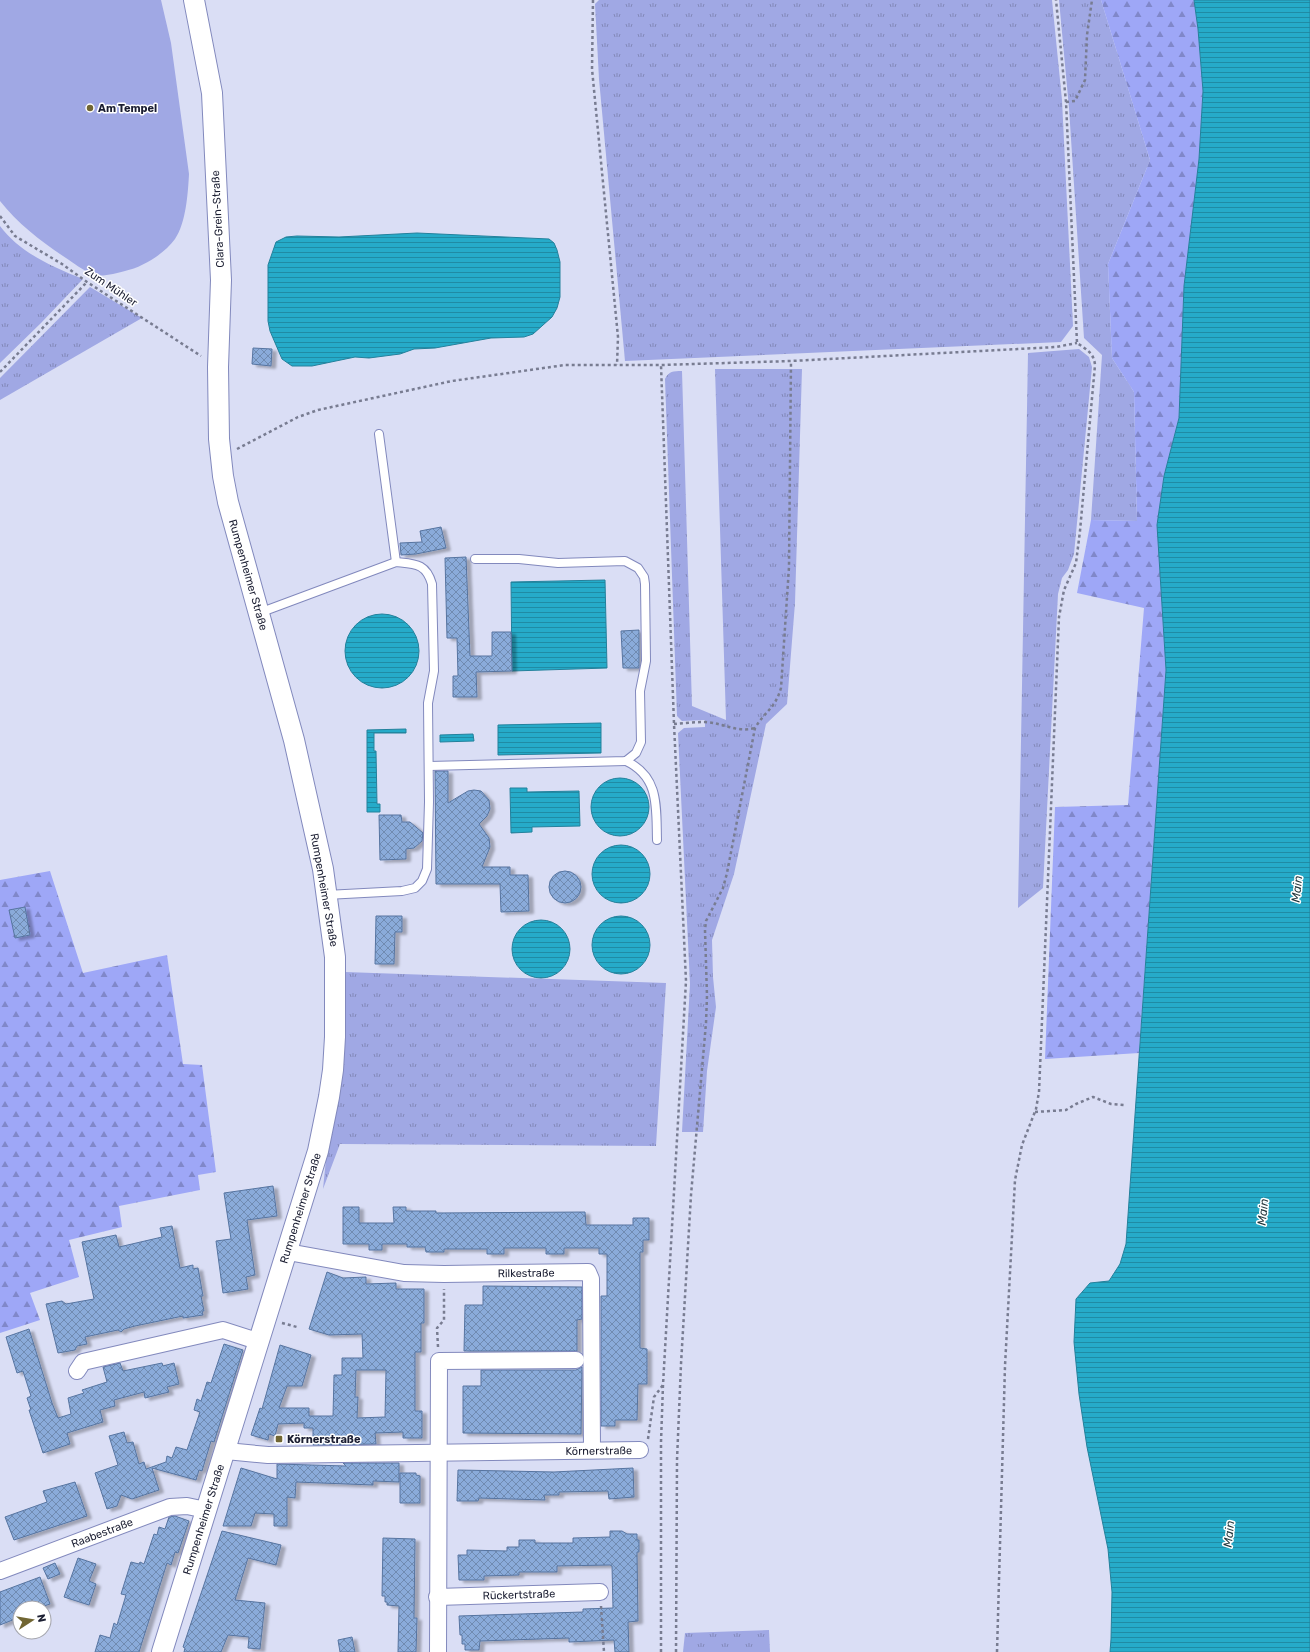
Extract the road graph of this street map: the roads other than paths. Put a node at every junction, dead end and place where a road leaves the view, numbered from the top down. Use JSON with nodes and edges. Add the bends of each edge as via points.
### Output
{"nodes":[{"id":1,"x":194,"y":0,"type":"edge"},
{"id":2,"x":379,"y":434,"type":"dead end"},
{"id":3,"x":220,"y":448,"type":"joint"},
{"id":4,"x":475,"y":559,"type":"dead end"},
{"id":5,"x":396,"y":562,"type":"junction"},
{"id":6,"x":259,"y":613,"type":"junction"},
{"id":7,"x":626,"y":761,"type":"junction"},
{"id":8,"x":429,"y":766,"type":"junction"},
{"id":9,"x":657,"y":840,"type":"dead end"},
{"id":10,"x":326,"y":895,"type":"junction"},
{"id":11,"x":288,"y":1252,"type":"junction"},
{"id":12,"x":260,"y":1342,"type":"junction"},
{"id":13,"x":576,"y":1360,"type":"dead end"},
{"id":14,"x":77,"y":1372,"type":"dead end"},
{"id":15,"x":592,"y":1450,"type":"junction"},
{"id":16,"x":640,"y":1450,"type":"road end"},
{"id":17,"x":226,"y":1451,"type":"junction"},
{"id":18,"x":438,"y":1452,"type":"junction"},
{"id":19,"x":206,"y":1510,"type":"junction"},
{"id":20,"x":0,"y":1571,"type":"edge"},
{"id":21,"x":600,"y":1592,"type":"road end"},
{"id":22,"x":437,"y":1597,"type":"junction"},
{"id":23,"x":162,"y":1652,"type":"edge"},
{"id":24,"x":438,"y":1652,"type":"edge"}],
"edges":[{"from":1,"to":3,"type":"street","name":"Clara-Grein-Straße","via":[[212,93],[221,280],[218,367]]},
{"from":2,"to":5,"type":"lane"},
{"from":3,"to":6,"type":"street","name":"Rumpenheimer Straße","via":[[228,502]]},
{"from":4,"to":7,"type":"lane","via":[[519,559],[558,563],[625,561],[641,572],[645,584],[646,662],[640,691],[641,742],[636,753]]},
{"from":5,"to":6,"type":"lane"},
{"from":5,"to":8,"type":"lane","via":[[418,565],[425,569],[432,584],[434,671],[428,696]]},
{"from":6,"to":10,"type":"street","name":"Rumpenheimer Straße","via":[[294,740]]},
{"from":7,"to":8,"type":"lane"},
{"from":7,"to":9,"type":"lane","via":[[637,766],[651,783],[656,811]]},
{"from":8,"to":10,"type":"lane","via":[[427,869],[422,881],[416,888],[402,891]]},
{"from":10,"to":11,"type":"street","name":"Rumpenheimer Straße","via":[[335,957],[336,1030],[333,1070],[318,1151]]},
{"from":11,"to":12,"type":"street","name":"Rumpenheimer Straße"},
{"from":11,"to":15,"type":"street","name":"Rilkestraße","via":[[404,1273],[584,1272],[590,1275]]},
{"from":12,"to":14,"type":"street","via":[[223,1330],[83,1362]]},
{"from":12,"to":17,"type":"street","name":"Rumpenheimer Straße"},
{"from":13,"to":18,"type":"street","via":[[439,1361]]},
{"from":15,"to":16,"type":"street","name":"Körnerstraße"},
{"from":15,"to":18,"type":"street","name":"Körnerstraße"},
{"from":17,"to":18,"type":"street","name":"Körnerstraße","via":[[268,1455]]},
{"from":17,"to":19,"type":"street","name":"Rumpenheimer Straße"},
{"from":18,"to":22,"type":"street"},
{"from":19,"to":20,"type":"street","name":"Raabestraße","via":[[170,1506]]},
{"from":19,"to":23,"type":"street","name":"Rumpenheimer Straße"},
{"from":21,"to":22,"type":"street","name":"Rückertstraße"},
{"from":22,"to":24,"type":"street"}]}
